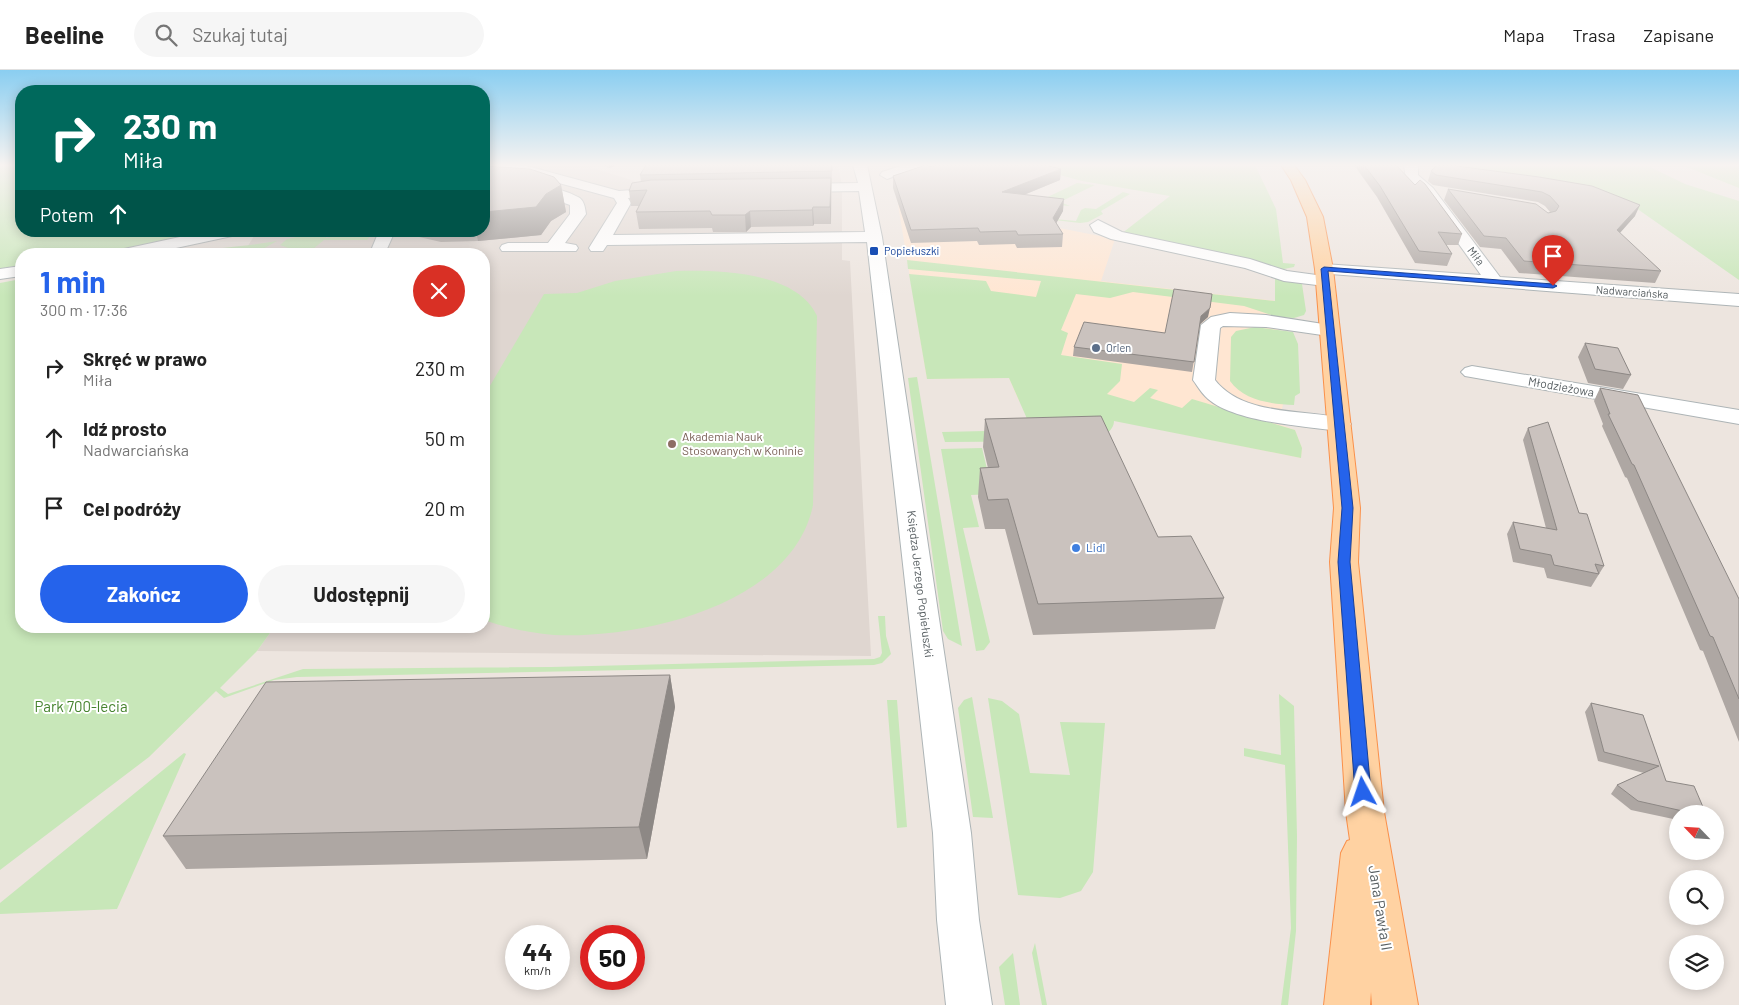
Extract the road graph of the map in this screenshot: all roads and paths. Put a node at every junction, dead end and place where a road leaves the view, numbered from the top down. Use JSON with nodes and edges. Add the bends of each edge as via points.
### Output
{"nodes":[{"id":1,"x":578,"y":209,"type":"edge"},
{"id":2,"x":621,"y":209,"type":"edge"},
{"id":3,"x":873,"y":209,"type":"edge"},
{"id":4,"x":1311,"y":209,"type":"edge"},
{"id":5,"x":1441,"y":209,"type":"edge"},
{"id":6,"x":1098,"y":225,"type":"dead end"},
{"id":7,"x":204,"y":237,"type":"edge"},
{"id":8,"x":385,"y":237,"type":"edge"},
{"id":9,"x":874,"y":237,"type":"junction"},
{"id":10,"x":600,"y":244,"type":"junction"},
{"id":11,"x":152,"y":248,"type":"edge"},
{"id":12,"x":380,"y":248,"type":"dead end"},
{"id":13,"x":508,"y":248,"type":"dead end"},
{"id":14,"x":553,"y":248,"type":"junction"},
{"id":15,"x":636,"y":252,"type":"dead end"},
{"id":16,"x":15,"y":272,"type":"edge"},
{"id":17,"x":0,"y":274,"type":"edge"},
{"id":18,"x":1325,"y":275,"type":"junction"},
{"id":19,"x":1495,"y":282,"type":"junction"},
{"id":20,"x":1739,"y":300,"type":"edge"},
{"id":21,"x":1329,"y":330,"type":"junction"},
{"id":22,"x":1472,"y":372,"type":"dead end"},
{"id":23,"x":1736,"y":421,"type":"edge"},
{"id":24,"x":1339,"y":424,"type":"junction"},
{"id":25,"x":1365,"y":812,"type":"junction"},
{"id":26,"x":969,"y":1005,"type":"edge"},
{"id":27,"x":1347,"y":1005,"type":"edge"},
{"id":28,"x":1395,"y":1005,"type":"edge"}],
"edges":[{"from":1,"to":14,"type":"street","via":[[578,214]]},
{"from":2,"to":10,"type":"street"},
{"from":3,"to":9,"type":"street","name":"Księdza Jerzego Popiełuszki"},
{"from":4,"to":18,"type":"main road","name":"Jana Pawła II"},
{"from":5,"to":19,"type":"street","name":"Miła"},
{"from":6,"to":18,"type":"street","name":"Miła","via":[[1117,236],[1250,264],[1284,276]]},
{"from":7,"to":11,"type":"street"},
{"from":8,"to":12,"type":"street"},
{"from":9,"to":10,"type":"street"},
{"from":9,"to":26,"type":"street","name":"Księdza Jerzego Popiełuszki","via":[[949,814]]},
{"from":10,"to":14,"type":"street"},
{"from":10,"to":15,"type":"street"},
{"from":13,"to":14,"type":"street"},
{"from":16,"to":17,"type":"street"},
{"from":18,"to":19,"type":"street","name":"Miła"},
{"from":18,"to":21,"type":"main road","name":"Jana Pawła II"},
{"from":19,"to":20,"type":"street","name":"Nadwarciańska"},
{"from":21,"to":24,"type":"main road","name":"Jana Pawła II"},
{"from":21,"to":24,"type":"street","via":[[1239,318],[1217,320],[1211,325],[1204,380],[1216,394],[1242,407]]},
{"from":22,"to":23,"type":"street","name":"Młodzieżowa"},
{"from":24,"to":25,"type":"main road","name":"Jana Pawła II","via":[[1347,508],[1344,562]]},
{"from":25,"to":27,"type":"main road","name":"Jana Pawła II"},
{"from":25,"to":28,"type":"main road","name":"Jana Pawła II"}]}
